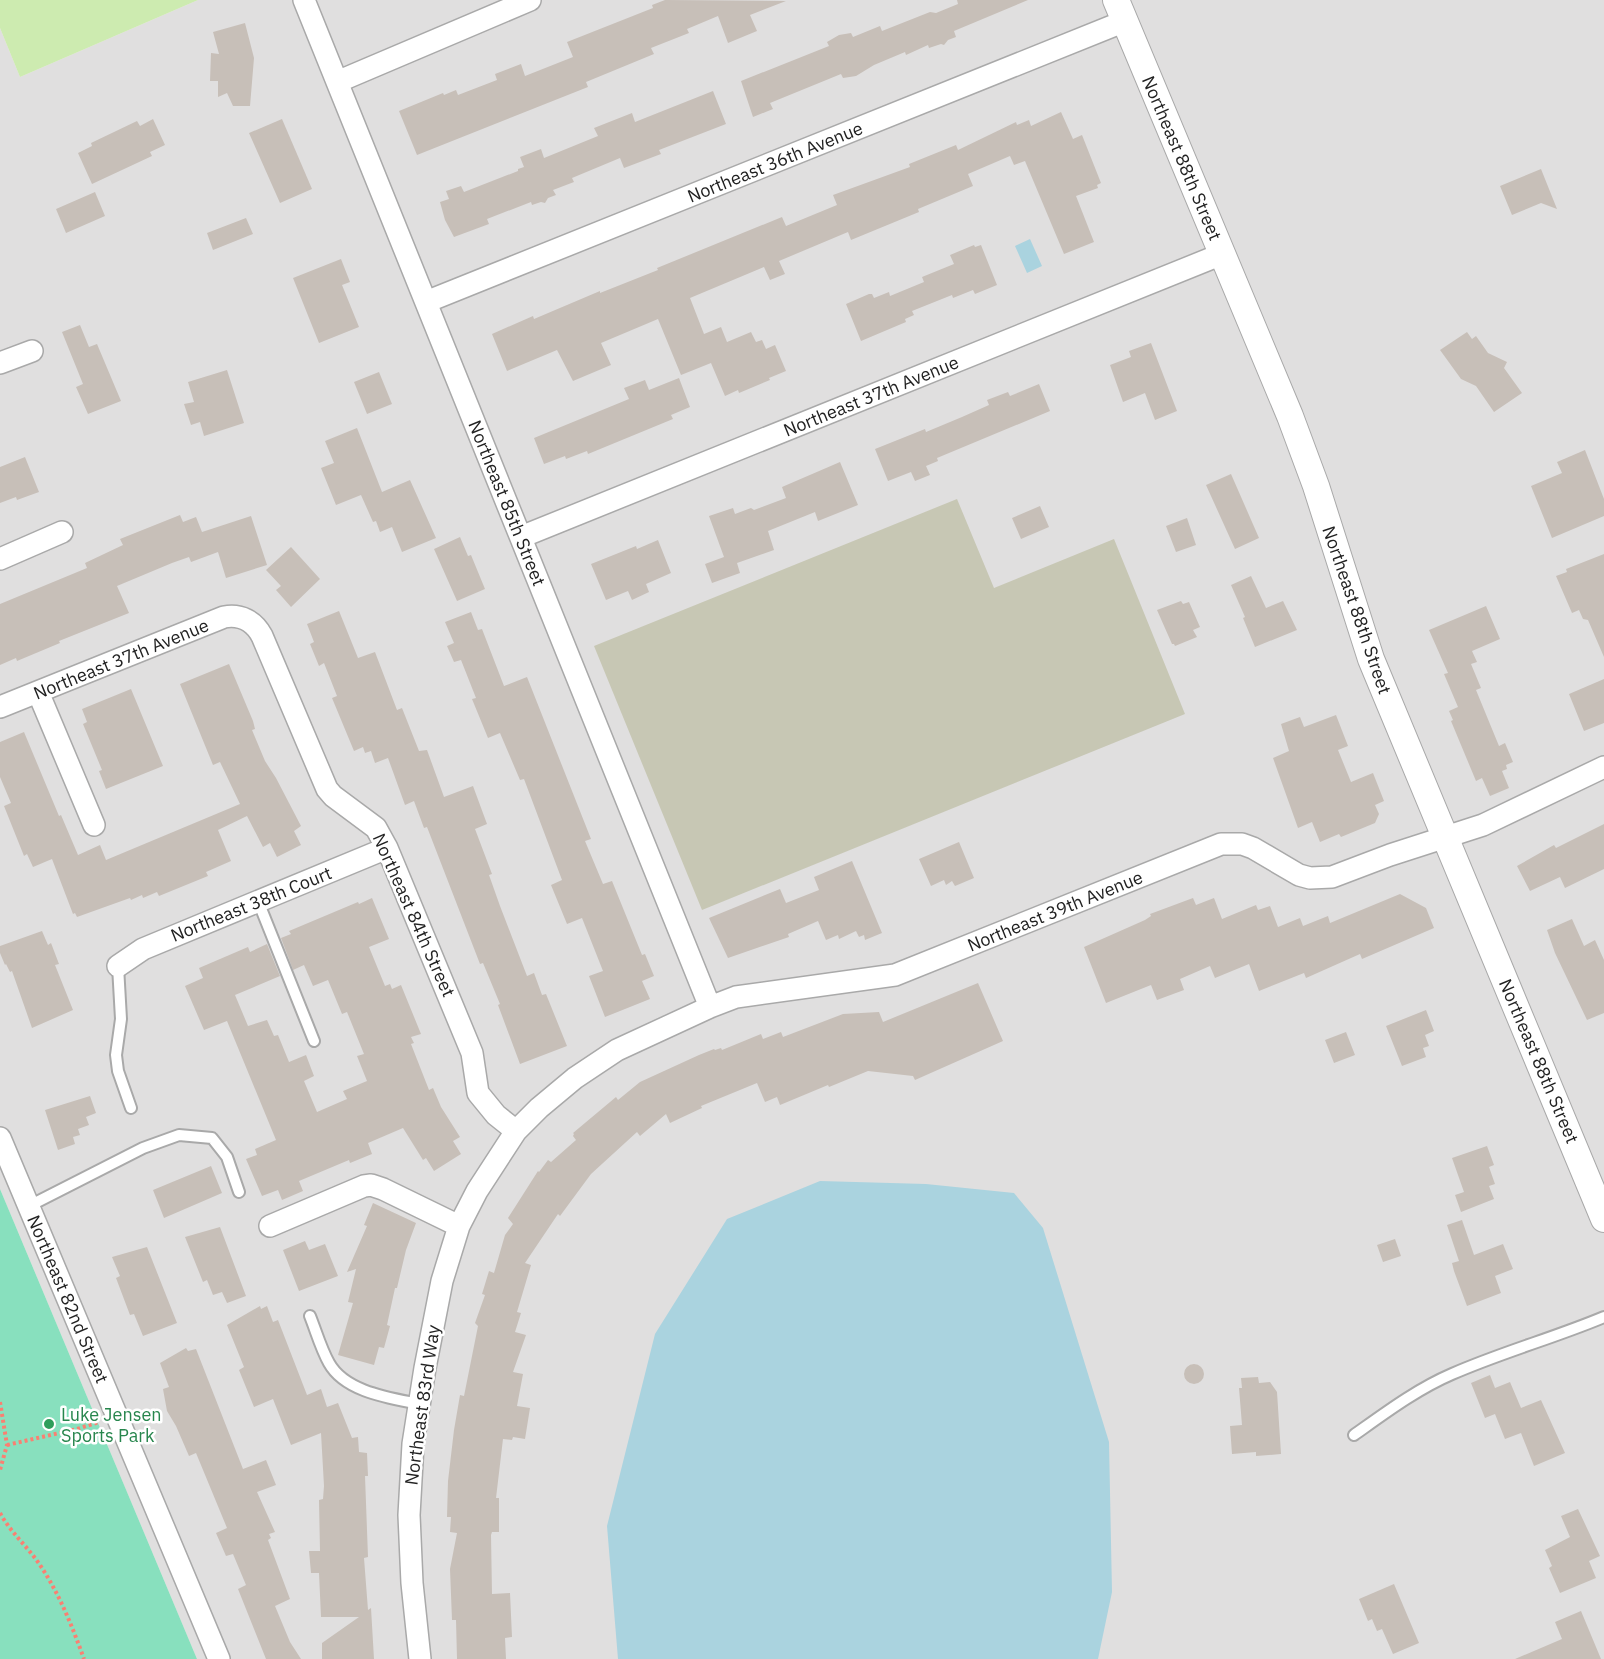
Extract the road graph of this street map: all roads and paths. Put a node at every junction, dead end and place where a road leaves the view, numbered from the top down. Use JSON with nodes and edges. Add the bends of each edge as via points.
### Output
{"nodes":[{"id":1,"x":304,"y":0,"type":"edge"},
{"id":2,"x":530,"y":0,"type":"edge"},
{"id":3,"x":1121,"y":11,"type":"edge"},
{"id":4,"x":337,"y":82,"type":"junction"},
{"id":5,"x":1222,"y":254,"type":"junction"},
{"id":6,"x":426,"y":302,"type":"junction"},
{"id":7,"x":32,"y":351,"type":"dead end"},
{"id":8,"x":0,"y":363,"type":"edge"},
{"id":9,"x":62,"y":532,"type":"dead end"},
{"id":10,"x":521,"y":537,"type":"junction"},
{"id":11,"x":0,"y":559,"type":"edge"},
{"id":12,"x":243,"y":617,"type":"joint"},
{"id":13,"x":38,"y":692,"type":"junction"},
{"id":14,"x":0,"y":707,"type":"edge"},
{"id":15,"x":1604,"y":767,"type":"edge"},
{"id":16,"x":94,"y":825,"type":"dead end"},
{"id":17,"x":1446,"y":837,"type":"junction"},
{"id":18,"x":387,"y":848,"type":"junction"},
{"id":19,"x":258,"y":901,"type":"junction"},
{"id":20,"x":118,"y":966,"type":"joint"},
{"id":21,"x":710,"y":1007,"type":"junction"},
{"id":22,"x":314,"y":1041,"type":"dead end"},
{"id":23,"x":131,"y":1108,"type":"dead end"},
{"id":24,"x":516,"y":1131,"type":"junction"},
{"id":25,"x":0,"y":1138,"type":"edge"},
{"id":26,"x":240,"y":1192,"type":"dead end"},
{"id":27,"x":29,"y":1206,"type":"junction"},
{"id":28,"x":1604,"y":1219,"type":"edge"},
{"id":29,"x":270,"y":1226,"type":"dead end"},
{"id":30,"x":459,"y":1226,"type":"junction"},
{"id":31,"x":310,"y":1316,"type":"dead end"},
{"id":32,"x":1604,"y":1317,"type":"edge"},
{"id":33,"x":0,"y":1402,"type":"edge"},
{"id":34,"x":419,"y":1404,"type":"junction"},
{"id":35,"x":117,"y":1415,"type":"junction"},
{"id":36,"x":1354,"y":1435,"type":"dead end"},
{"id":37,"x":7,"y":1444,"type":"junction"},
{"id":38,"x":2,"y":1460,"type":"edge"},
{"id":39,"x":0,"y":1470,"type":"edge"},
{"id":40,"x":0,"y":1513,"type":"edge"},
{"id":41,"x":84,"y":1659,"type":"edge"},
{"id":42,"x":219,"y":1659,"type":"edge"},
{"id":43,"x":420,"y":1659,"type":"edge"}],
"edges":[{"from":1,"to":4,"type":"street","name":"Northeast 85th Street"},
{"from":2,"to":4,"type":"street"},
{"from":3,"to":5,"type":"street","name":"Northeast 88th Street"},
{"from":3,"to":6,"type":"street","name":"Northeast 36th Avenue"},
{"from":4,"to":6,"type":"street","name":"Northeast 85th Street"},
{"from":5,"to":10,"type":"street","name":"Northeast 37th Avenue"},
{"from":5,"to":17,"type":"street","name":"Northeast 88th Street","via":[[1307,460],[1371,659]]},
{"from":6,"to":10,"type":"street","name":"Northeast 85th Street"},
{"from":7,"to":8,"type":"street"},
{"from":9,"to":11,"type":"street"},
{"from":10,"to":21,"type":"street","name":"Northeast 85th Street"},
{"from":12,"to":13,"type":"street","name":"Northeast 37th Avenue","via":[[224,617]]},
{"from":12,"to":18,"type":"street","name":"Northeast 84th Street","via":[[262,636],[327,789],[376,828]]},
{"from":13,"to":14,"type":"street","name":"Northeast 37th Avenue"},
{"from":13,"to":16,"type":"street"},
{"from":15,"to":17,"type":"street","name":"Northeast 39th Avenue","via":[[1483,825]]},
{"from":17,"to":21,"type":"street","name":"Northeast 39th Avenue","via":[[1344,874],[1320,878],[1299,875],[1242,844],[1221,844],[895,975],[736,997]]},
{"from":17,"to":28,"type":"street","name":"Northeast 88th Street"},
{"from":18,"to":19,"type":"street","name":"Northeast 38th Court"},
{"from":18,"to":24,"type":"street","name":"Northeast 84th Street","via":[[472,1053],[478,1093],[496,1116]]},
{"from":19,"to":20,"type":"street","name":"Northeast 38th Court","via":[[143,949]]},
{"from":19,"to":22,"type":"lane"},
{"from":20,"to":23,"type":"lane","via":[[121,1019],[116,1054]]},
{"from":21,"to":24,"type":"street","name":"Northeast 39th Avenue","via":[[617,1050],[574,1078]]},
{"from":24,"to":30,"type":"street","name":"Northeast 83rd Way"},
{"from":25,"to":27,"type":"street","name":"Northeast 82nd Street"},
{"from":26,"to":27,"type":"lane","via":[[227,1157],[212,1138],[179,1135],[143,1148]]},
{"from":27,"to":35,"type":"street","name":"Northeast 82nd Street"},
{"from":29,"to":30,"type":"street","via":[[371,1185]]},
{"from":30,"to":34,"type":"street","name":"Northeast 83rd Way","via":[[442,1281]]},
{"from":31,"to":34,"type":"lane","via":[[329,1364],[341,1378],[376,1396]]},
{"from":32,"to":36,"type":"lane","via":[[1451,1374]]},
{"from":33,"to":37,"type":"path"},
{"from":34,"to":43,"type":"street","name":"Northeast 83rd Way","via":[[409,1515]]},
{"from":35,"to":37,"type":"path","via":[[77,1429]]},
{"from":35,"to":42,"type":"street","name":"Northeast 82nd Street"},
{"from":37,"to":38,"type":"path"},
{"from":38,"to":39,"type":"path"},
{"from":40,"to":41,"type":"path","via":[[52,1583]]}]}
